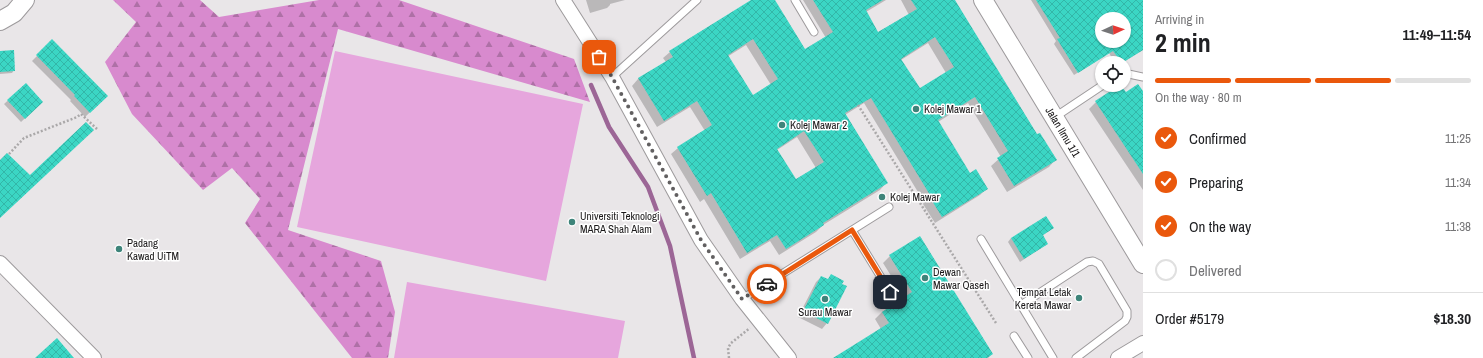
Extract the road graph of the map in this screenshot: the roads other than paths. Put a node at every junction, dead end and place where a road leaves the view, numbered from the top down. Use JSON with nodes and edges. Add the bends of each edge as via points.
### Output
{"nodes":[{"id":1,"x":25,"y":0,"type":"edge"},
{"id":2,"x":563,"y":0,"type":"edge"},
{"id":3,"x":697,"y":0,"type":"edge"},
{"id":4,"x":795,"y":0,"type":"edge"},
{"id":5,"x":983,"y":0,"type":"edge"},
{"id":6,"x":0,"y":21,"type":"edge"},
{"id":7,"x":814,"y":32,"type":"dead end"},
{"id":8,"x":1131,"y":74,"type":"edge"},
{"id":9,"x":612,"y":77,"type":"junction"},
{"id":10,"x":1143,"y":77,"type":"edge"},
{"id":11,"x":1095,"y":90,"type":"edge"},
{"id":12,"x":1054,"y":118,"type":"junction"},
{"id":13,"x":889,"y":207,"type":"dead end"},
{"id":14,"x":852,"y":230,"type":"junction"},
{"id":15,"x":981,"y":239,"type":"dead end"},
{"id":16,"x":0,"y":263,"type":"edge"},
{"id":17,"x":1143,"y":264,"type":"edge"},
{"id":18,"x":890,"y":292,"type":"dead end"},
{"id":19,"x":742,"y":299,"type":"junction"},
{"id":20,"x":1021,"y":304,"type":"junction"},
{"id":21,"x":1014,"y":336,"type":"dead end"},
{"id":22,"x":1143,"y":343,"type":"edge"},
{"id":23,"x":94,"y":358,"type":"edge"},
{"id":24,"x":789,"y":358,"type":"edge"},
{"id":25,"x":1028,"y":358,"type":"edge"},
{"id":26,"x":1053,"y":358,"type":"edge"},
{"id":27,"x":1076,"y":358,"type":"edge"},
{"id":28,"x":1118,"y":358,"type":"edge"}],
"edges":[{"from":1,"to":6,"type":"street","via":[[14,13]]},
{"from":2,"to":9,"type":"street"},
{"from":3,"to":9,"type":"lane"},
{"from":4,"to":7,"type":"lane"},
{"from":5,"to":12,"type":"street","name":"Jalan Ilmu 1/1"},
{"from":8,"to":10,"type":"lane"},
{"from":9,"to":19,"type":"street","via":[[701,240]]},
{"from":11,"to":12,"type":"lane"},
{"from":12,"to":17,"type":"street","name":"Jalan Ilmu 1/1"},
{"from":13,"to":14,"type":"lane"},
{"from":14,"to":18,"type":"lane"},
{"from":14,"to":19,"type":"lane"},
{"from":15,"to":20,"type":"lane"},
{"from":16,"to":23,"type":"street"},
{"from":19,"to":24,"type":"street"},
{"from":20,"to":26,"type":"lane"},
{"from":20,"to":27,"type":"lane","via":[[1087,262],[1099,264],[1127,311],[1127,317]]},
{"from":21,"to":25,"type":"lane"},
{"from":22,"to":28,"type":"street"}]}
